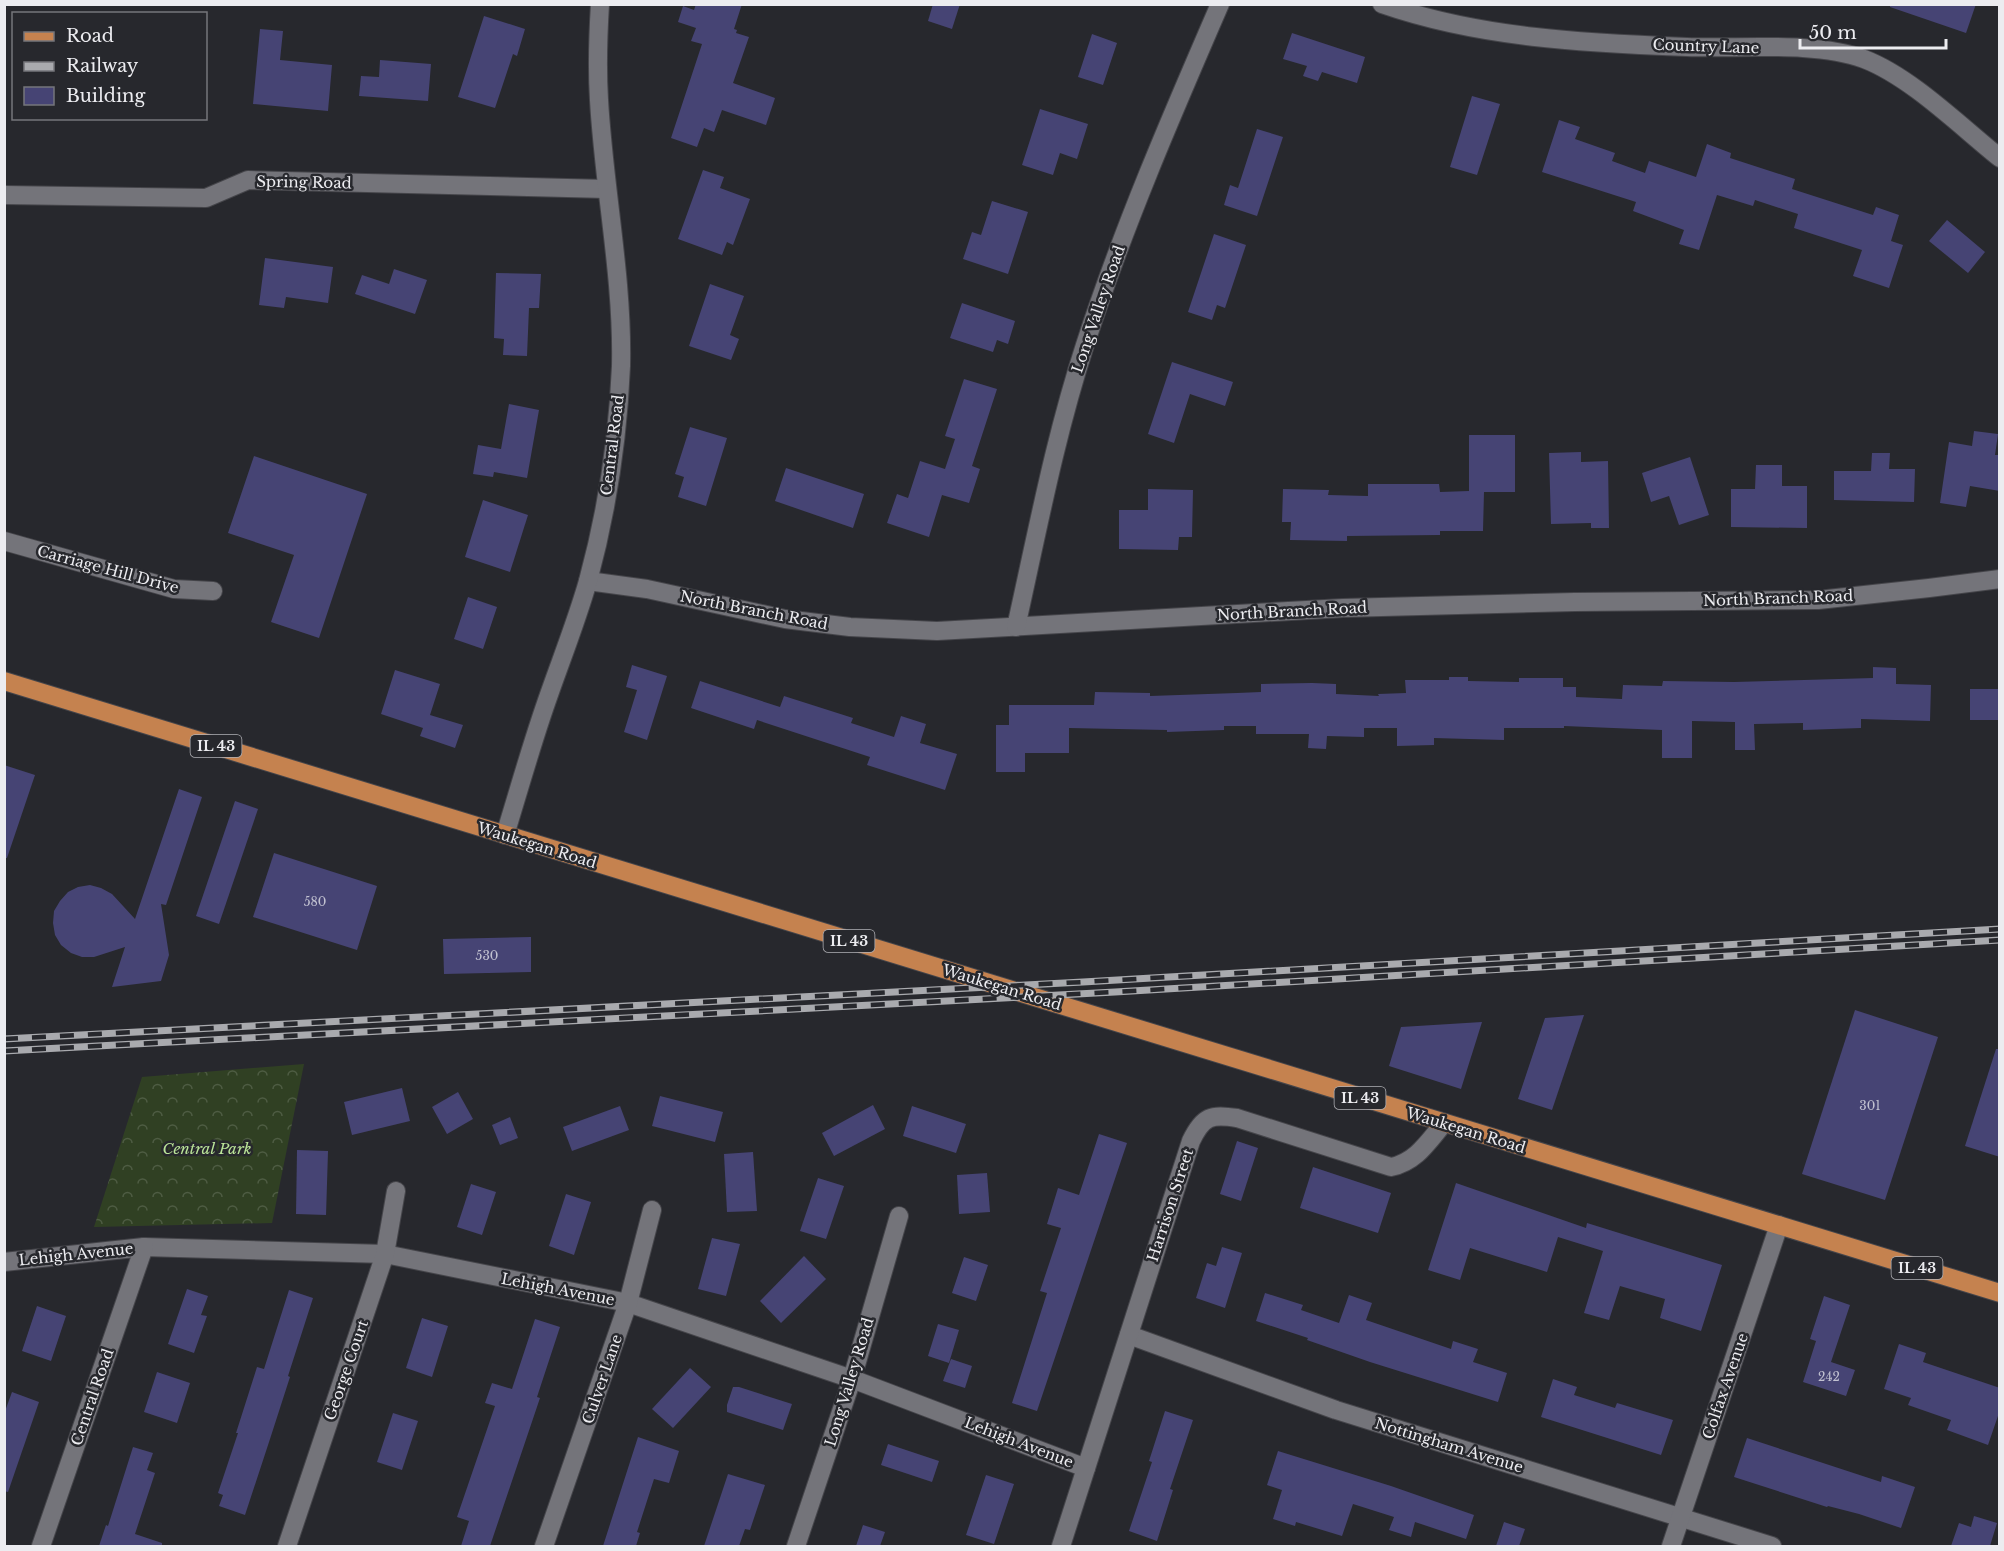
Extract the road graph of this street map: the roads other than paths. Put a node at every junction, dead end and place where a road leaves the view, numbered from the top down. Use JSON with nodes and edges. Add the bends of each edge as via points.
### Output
{"nodes":[{"id":1,"x":600,"y":4,"type":"edge"},
{"id":2,"x":1220,"y":4,"type":"edge"},
{"id":3,"x":1383,"y":4,"type":"edge"},
{"id":4,"x":2000,"y":158,"type":"edge"},
{"id":5,"x":607,"y":189,"type":"junction"},
{"id":6,"x":4,"y":195,"type":"edge"},
{"id":7,"x":4,"y":541,"type":"edge"},
{"id":8,"x":2000,"y":579,"type":"edge"},
{"id":9,"x":588,"y":581,"type":"junction"},
{"id":10,"x":213,"y":591,"type":"dead end"},
{"id":11,"x":1016,"y":627,"type":"junction"},
{"id":12,"x":4,"y":681,"type":"edge"},
{"id":13,"x":506,"y":835,"type":"junction"},
{"id":14,"x":1443,"y":1123,"type":"junction"},
{"id":15,"x":396,"y":1191,"type":"dead end"},
{"id":16,"x":652,"y":1210,"type":"dead end"},
{"id":17,"x":899,"y":1216,"type":"dead end"},
{"id":18,"x":1779,"y":1225,"type":"junction"},
{"id":19,"x":144,"y":1247,"type":"junction"},
{"id":20,"x":385,"y":1254,"type":"junction"},
{"id":21,"x":4,"y":1262,"type":"edge"},
{"id":22,"x":2000,"y":1293,"type":"edge"},
{"id":23,"x":628,"y":1303,"type":"junction"},
{"id":24,"x":1129,"y":1335,"type":"junction"},
{"id":25,"x":852,"y":1379,"type":"junction"},
{"id":26,"x":1086,"y":1468,"type":"junction"},
{"id":27,"x":1680,"y":1517,"type":"junction"},
{"id":28,"x":41,"y":1546,"type":"edge"},
{"id":29,"x":286,"y":1546,"type":"edge"},
{"id":30,"x":544,"y":1546,"type":"edge"},
{"id":31,"x":796,"y":1546,"type":"edge"},
{"id":32,"x":1061,"y":1546,"type":"edge"},
{"id":33,"x":1671,"y":1546,"type":"edge"},
{"id":34,"x":1772,"y":1546,"type":"edge"}],
"edges":[{"from":1,"to":5,"type":"street","name":"Central Road","via":[[599,99]]},
{"from":2,"to":11,"type":"street","name":"Long Valley Road","via":[[1148,169],[1084,346],[1061,427]]},
{"from":3,"to":4,"type":"street","name":"Country Lane","via":[[1460,26],[1520,36],[1687,47],[1790,48],[1863,59],[1921,94]]},
{"from":5,"to":6,"type":"street","name":"Spring Road","via":[[248,180],[206,198]]},
{"from":5,"to":9,"type":"street","name":"Central Road","via":[[621,364],[618,417]]},
{"from":7,"to":10,"type":"street","name":"Carriage Hill Drive","via":[[174,589]]},
{"from":8,"to":11,"type":"street","name":"North Branch Road","via":[[1818,600],[1343,608]]},
{"from":9,"to":11,"type":"street","name":"North Branch Road","via":[[647,589],[785,619],[850,627],[937,631]]},
{"from":9,"to":13,"type":"street","name":"Central Road"},
{"from":12,"to":13,"type":"main road","name":"Waukegan Road","number":"IL 43"},
{"from":13,"to":14,"type":"main road","name":"Waukegan Road","number":"IL 43"},
{"from":14,"to":18,"type":"main road","name":"Waukegan Road","number":"IL 43"},
{"from":14,"to":24,"type":"street","name":"Harrison Street","via":[[1412,1159],[1391,1167],[1237,1118],[1209,1118],[1198,1126],[1191,1141]]},
{"from":15,"to":20,"type":"street","name":"George Court"},
{"from":16,"to":23,"type":"street","name":"Culver Lane"},
{"from":17,"to":25,"type":"street","name":"Long Valley Road"},
{"from":18,"to":22,"type":"main road","name":"Waukegan Road","number":"IL 43"},
{"from":18,"to":27,"type":"street","name":"Colfax Avenue"},
{"from":19,"to":20,"type":"street","name":"Lehigh Avenue"},
{"from":19,"to":21,"type":"street","name":"Lehigh Avenue"},
{"from":19,"to":28,"type":"street","name":"Central Road"},
{"from":20,"to":23,"type":"street","name":"Lehigh Avenue"},
{"from":20,"to":29,"type":"street","name":"George Court"},
{"from":23,"to":25,"type":"street","name":"Lehigh Avenue"},
{"from":23,"to":30,"type":"street","name":"Culver Lane"},
{"from":24,"to":26,"type":"street","name":"Harrison Street"},
{"from":24,"to":27,"type":"street","name":"Nottingham Avenue","via":[[1336,1410]]},
{"from":25,"to":26,"type":"street","name":"Lehigh Avenue"},
{"from":25,"to":31,"type":"street","name":"Long Valley Road"},
{"from":26,"to":32,"type":"street","name":"Harrison Street"},
{"from":27,"to":33,"type":"street","name":"Colfax Avenue"},
{"from":27,"to":34,"type":"street","name":"Nottingham Avenue"}]}
